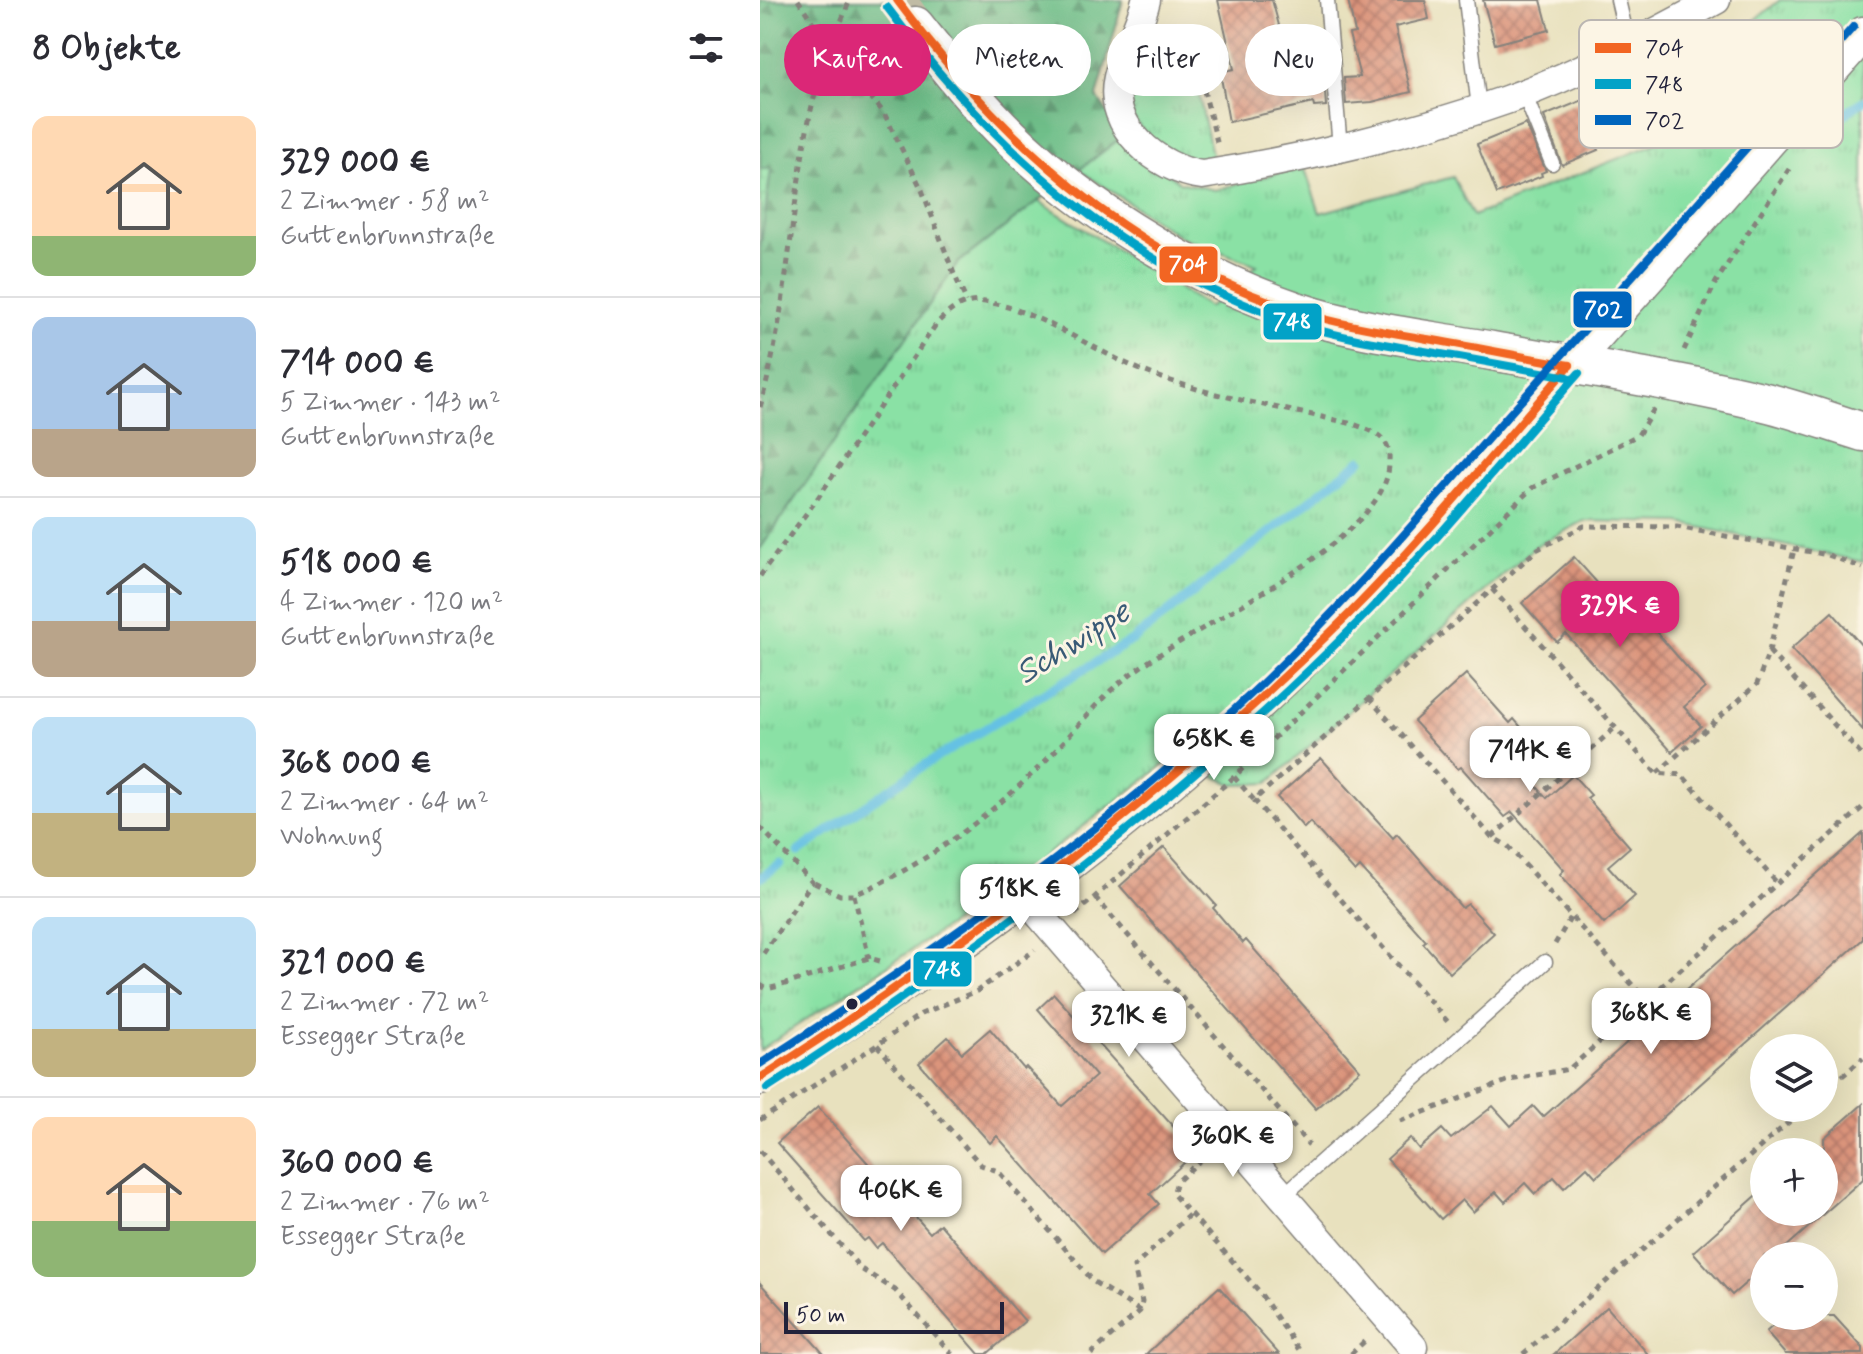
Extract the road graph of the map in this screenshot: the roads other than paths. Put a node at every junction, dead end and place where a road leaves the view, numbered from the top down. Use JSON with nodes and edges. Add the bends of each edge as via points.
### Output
{"nodes":[{"id":1,"x":1327,"y":0,"type":"edge"},
{"id":2,"x":1466,"y":0,"type":"edge"},
{"id":3,"x":1618,"y":0,"type":"edge"},
{"id":4,"x":1716,"y":0,"type":"edge"},
{"id":5,"x":1145,"y":3,"type":"edge"},
{"id":6,"x":1623,"y":20,"type":"edge"},
{"id":7,"x":1681,"y":20,"type":"edge"},
{"id":8,"x":1863,"y":34,"type":"edge"},
{"id":9,"x":931,"y":45,"type":"tunnel mouth"},
{"id":10,"x":1843,"y":57,"type":"edge"},
{"id":11,"x":1579,"y":69,"type":"edge"},
{"id":12,"x":1524,"y":93,"type":"junction"},
{"id":13,"x":1479,"y":108,"type":"junction"},
{"id":14,"x":1340,"y":147,"type":"junction"},
{"id":15,"x":1762,"y":148,"type":"edge"},
{"id":16,"x":1552,"y":163,"type":"dead end"},
{"id":17,"x":1570,"y":365,"type":"junction"},
{"id":18,"x":1863,"y":432,"type":"edge"},
{"id":19,"x":1025,"y":898,"type":"junction"},
{"id":20,"x":1545,"y":962,"type":"road end"},
{"id":21,"x":760,"y":1078,"type":"edge"},
{"id":22,"x":1283,"y":1196,"type":"junction"},
{"id":23,"x":1413,"y":1347,"type":"dead end"}],
"edges":[{"from":1,"to":14,"type":"lane"},
{"from":2,"to":13,"type":"lane"},
{"from":3,"to":6,"type":"lane"},
{"from":4,"to":7,"type":"street"},
{"from":5,"to":14,"type":"street","via":[[1117,78],[1122,117],[1142,146],[1185,173],[1213,173]]},
{"from":8,"to":10,"type":"street"},
{"from":9,"to":17,"type":"main road","via":[[990,116],[1044,167],[1110,216],[1240,290],[1300,312],[1381,331]]},
{"from":11,"to":12,"type":"street"},
{"from":12,"to":13,"type":"street"},
{"from":12,"to":16,"type":"lane"},
{"from":13,"to":14,"type":"street"},
{"from":15,"to":17,"type":"street"},
{"from":17,"to":18,"type":"main road","via":[[1766,403]]},
{"from":17,"to":19,"type":"street","via":[[1340,623],[1182,772]]},
{"from":19,"to":21,"type":"street"},
{"from":19,"to":22,"type":"street"},
{"from":20,"to":22,"type":"lane"},
{"from":22,"to":23,"type":"street"}]}
